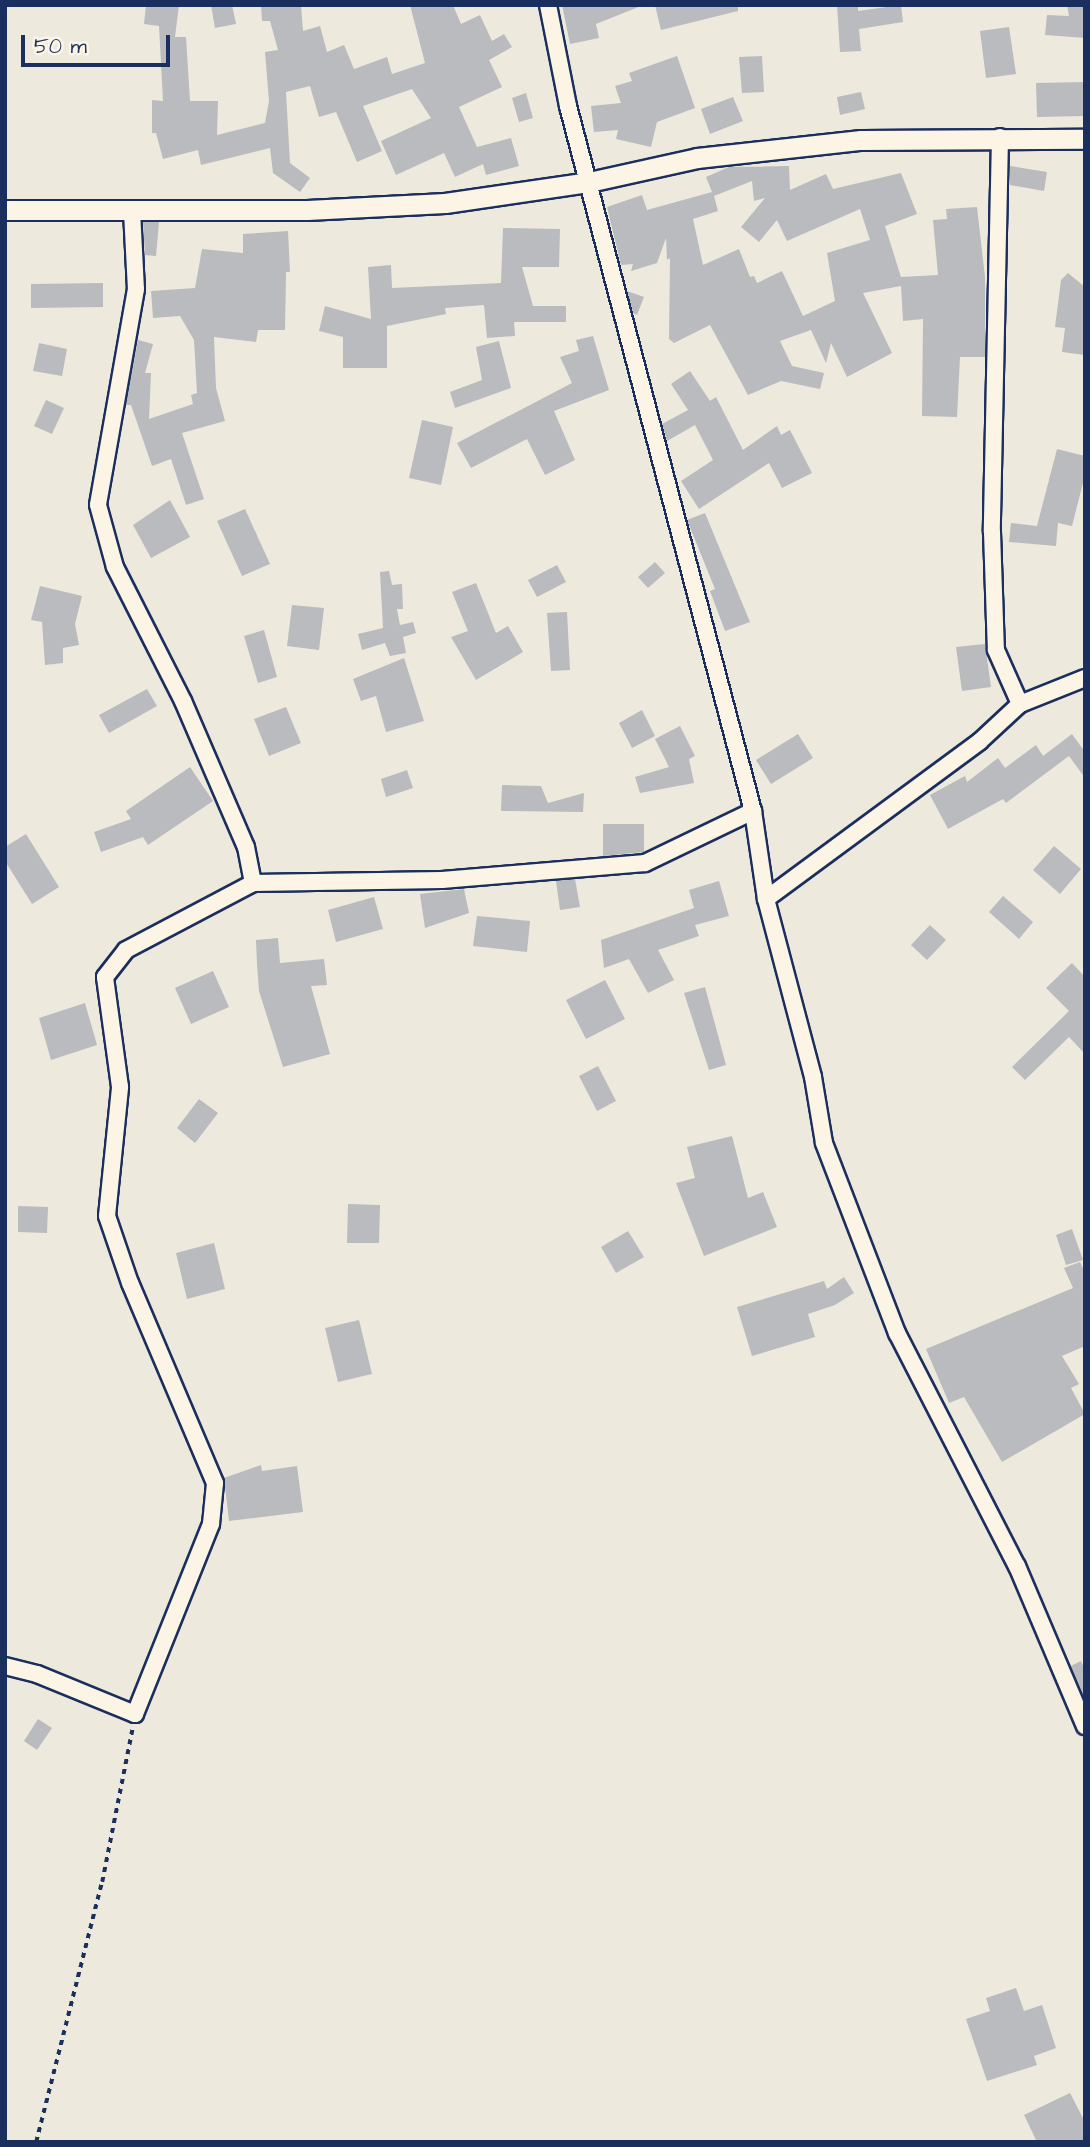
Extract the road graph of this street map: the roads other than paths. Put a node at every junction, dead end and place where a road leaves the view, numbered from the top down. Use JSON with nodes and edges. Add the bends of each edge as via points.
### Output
{"nodes":[{"id":1,"x":548,"y":5,"type":"edge"},
{"id":2,"x":1000,"y":137,"type":"junction"},
{"id":3,"x":1085,"y":139,"type":"edge"},
{"id":4,"x":589,"y":182,"type":"junction"},
{"id":5,"x":5,"y":210,"type":"edge"},
{"id":6,"x":132,"y":211,"type":"junction"},
{"id":7,"x":1085,"y":678,"type":"edge"},
{"id":8,"x":1020,"y":704,"type":"junction"},
{"id":9,"x":753,"y":811,"type":"junction"},
{"id":10,"x":253,"y":883,"type":"junction"},
{"id":11,"x":766,"y":899,"type":"junction"},
{"id":12,"x":5,"y":1666,"type":"edge"},
{"id":13,"x":1085,"y":1726,"type":"edge"}],
"edges":[{"from":1,"to":4,"type":"street"},
{"from":2,"to":3,"type":"street"},
{"from":2,"to":4,"type":"street","via":[[861,140],[697,158]]},
{"from":2,"to":8,"type":"street","via":[[994,610],[996,650]]},
{"from":4,"to":6,"type":"street","via":[[445,203]]},
{"from":4,"to":9,"type":"street"},
{"from":5,"to":6,"type":"street"},
{"from":6,"to":10,"type":"street","via":[[136,289],[98,505],[115,567],[183,701],[246,847]]},
{"from":7,"to":8,"type":"street"},
{"from":8,"to":11,"type":"street","via":[[979,742]]},
{"from":9,"to":10,"type":"street","via":[[645,863],[442,880]]},
{"from":9,"to":11,"type":"street"},
{"from":10,"to":12,"type":"street","via":[[126,950],[105,977],[120,1087],[107,1216],[130,1283],[215,1483],[211,1524],[135,1714],[37,1674]]},
{"from":11,"to":13,"type":"street","via":[[813,1077],[824,1143],[870,1266],[897,1333],[1034,1604]]}]}
